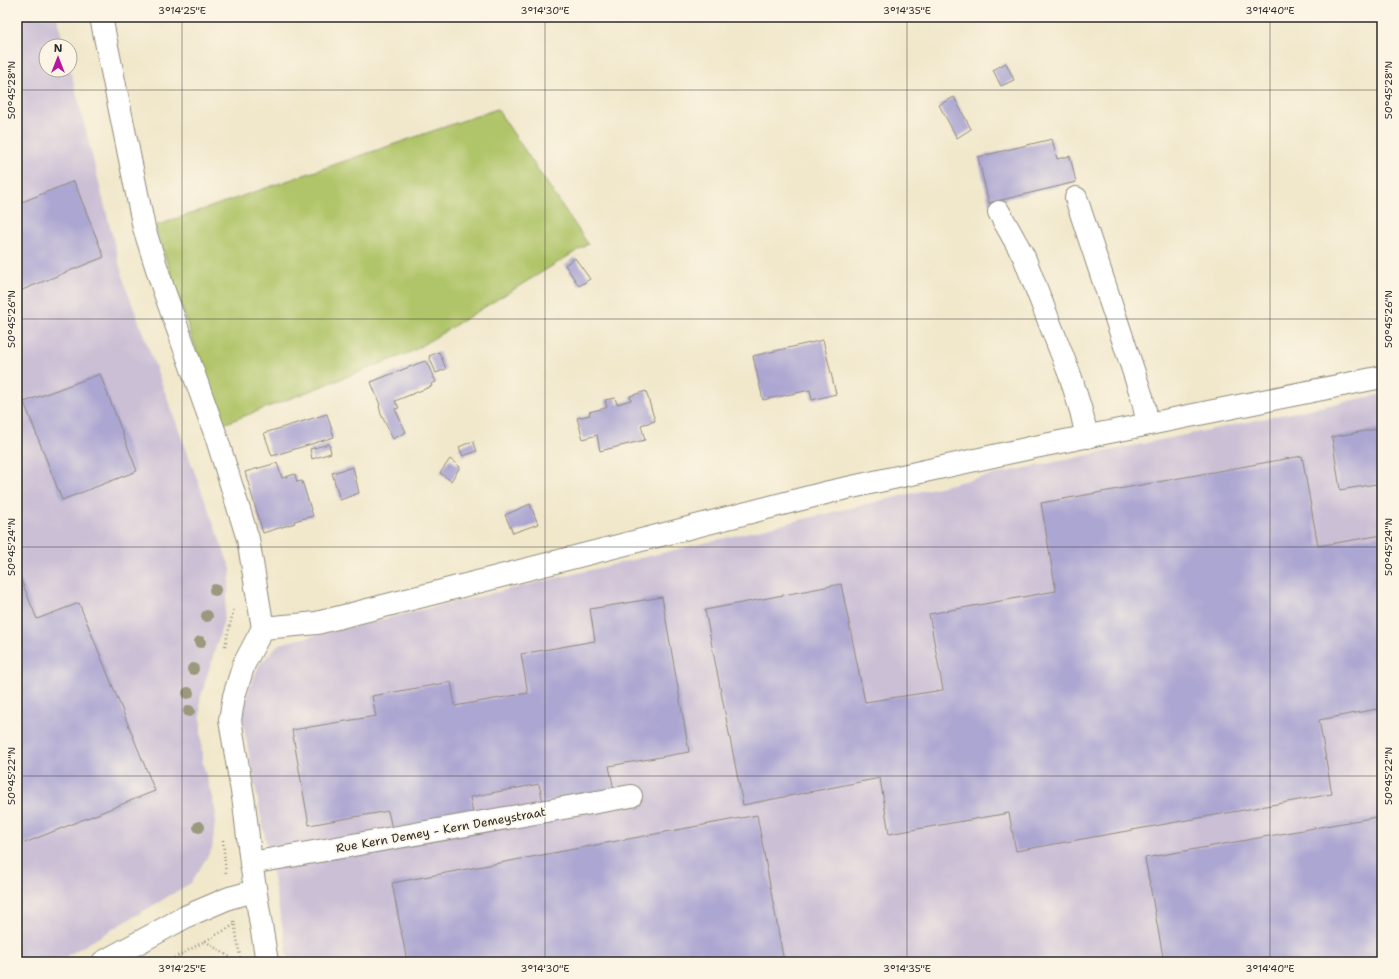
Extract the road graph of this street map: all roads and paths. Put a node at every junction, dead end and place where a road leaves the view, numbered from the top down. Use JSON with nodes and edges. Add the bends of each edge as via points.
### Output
{"nodes":[{"id":1,"x":101,"y":17,"type":"edge"},
{"id":2,"x":1076,"y":198,"type":"dead end"},
{"id":3,"x":999,"y":212,"type":"dead end"},
{"id":4,"x":1382,"y":377,"type":"edge"},
{"id":5,"x":1148,"y":424,"type":"junction"},
{"id":6,"x":1087,"y":437,"type":"junction"},
{"id":7,"x":263,"y":628,"type":"junction"},
{"id":8,"x":630,"y":796,"type":"dead end"},
{"id":9,"x":251,"y":863,"type":"junction"},
{"id":10,"x":255,"y":891,"type":"junction"},
{"id":11,"x":234,"y":925,"type":"dead end"},
{"id":12,"x":205,"y":941,"type":"junction"},
{"id":13,"x":103,"y":962,"type":"edge"},
{"id":14,"x":167,"y":962,"type":"edge"},
{"id":15,"x":237,"y":962,"type":"edge"},
{"id":16,"x":267,"y":962,"type":"edge"}],
"edges":[{"from":1,"to":7,"type":"street","via":[[144,228],[216,436],[248,539]]},
{"from":2,"to":5,"type":"street","via":[[1142,397]]},
{"from":3,"to":6,"type":"street","via":[[1024,257],[1070,378]]},
{"from":4,"to":5,"type":"street"},
{"from":5,"to":6,"type":"street"},
{"from":6,"to":7,"type":"street","via":[[829,492],[317,623]]},
{"from":7,"to":9,"type":"street","via":[[244,664],[230,720]]},
{"from":8,"to":9,"type":"street","name":"Rue Kern Demey - Kern Demeystraat"},
{"from":9,"to":10,"type":"street"},
{"from":10,"to":13,"type":"street","via":[[229,898],[187,916]]},
{"from":10,"to":16,"type":"street"},
{"from":11,"to":12,"type":"path"},
{"from":12,"to":14,"type":"path"},
{"from":12,"to":15,"type":"path"}]}
